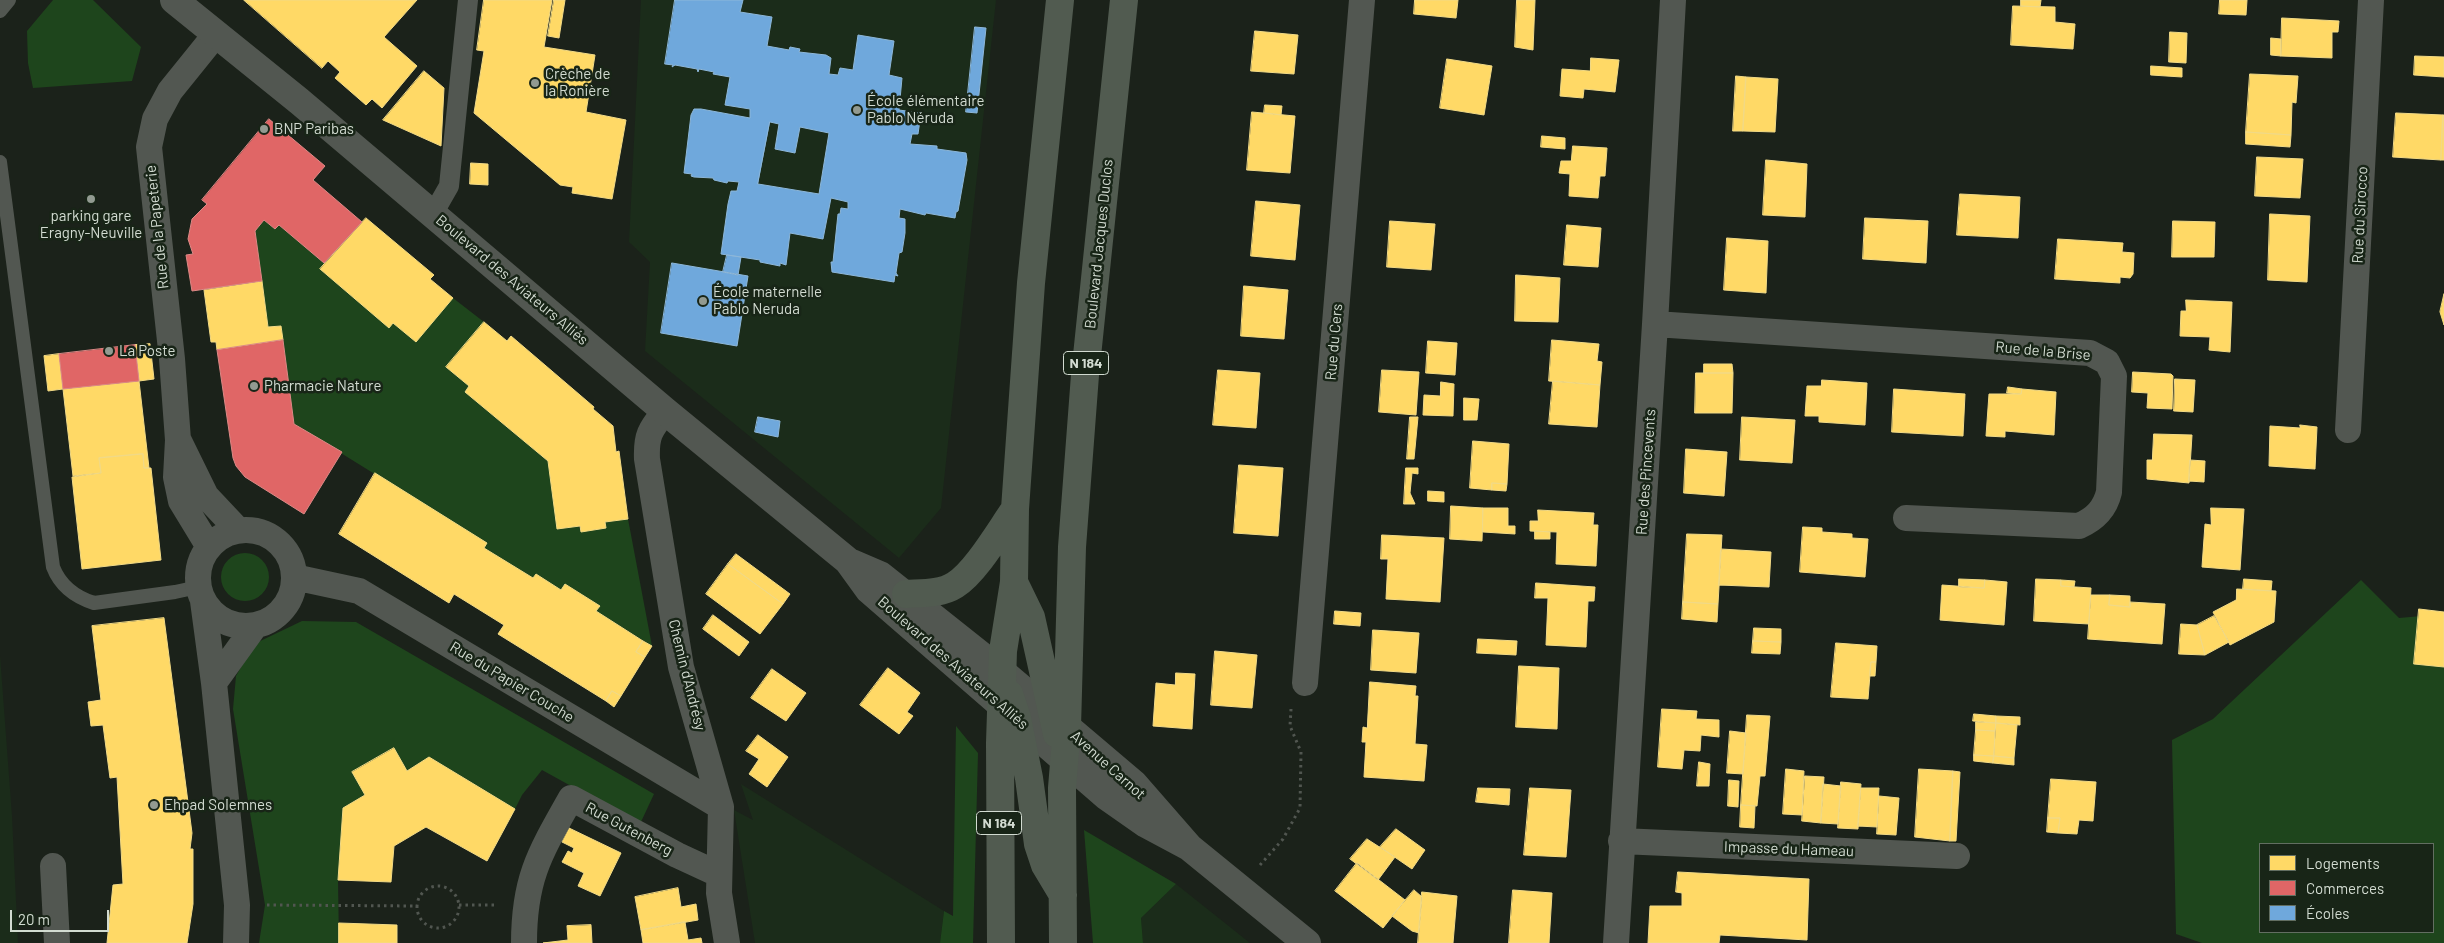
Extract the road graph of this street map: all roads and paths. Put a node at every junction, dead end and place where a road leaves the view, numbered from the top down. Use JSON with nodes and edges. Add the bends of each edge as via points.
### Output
{"nodes":[{"id":1,"x":9,"y":0,"type":"edge"},
{"id":2,"x":174,"y":0,"type":"edge"},
{"id":3,"x":468,"y":0,"type":"edge"},
{"id":4,"x":1060,"y":0,"type":"edge"},
{"id":5,"x":1124,"y":0,"type":"edge"},
{"id":6,"x":1362,"y":0,"type":"edge"},
{"id":7,"x":1673,"y":0,"type":"edge"},
{"id":8,"x":2371,"y":0,"type":"edge"},
{"id":9,"x":0,"y":11,"type":"edge"},
{"id":10,"x":216,"y":34,"type":"junction"},
{"id":11,"x":0,"y":162,"type":"edge"},
{"id":12,"x":433,"y":214,"type":"junction"},
{"id":13,"x":1655,"y":324,"type":"junction"},
{"id":14,"x":665,"y":411,"type":"junction"},
{"id":15,"x":2348,"y":430,"type":"dead end"},
{"id":16,"x":178,"y":440,"type":"junction"},
{"id":17,"x":1015,"y":509,"type":"junction"},
{"id":18,"x":1906,"y":518,"type":"dead end"},
{"id":19,"x":238,"y":530,"type":"junction"},
{"id":20,"x":209,"y":547,"type":"junction"},
{"id":21,"x":848,"y":561,"type":"junction"},
{"id":22,"x":294,"y":577,"type":"junction"},
{"id":23,"x":1014,"y":582,"type":"junction"},
{"id":24,"x":201,"y":594,"type":"junction"},
{"id":25,"x":906,"y":594,"type":"junction"},
{"id":26,"x":255,"y":626,"type":"junction"},
{"id":27,"x":1002,"y":672,"type":"junction"},
{"id":28,"x":214,"y":683,"type":"junction"},
{"id":29,"x":1305,"y":684,"type":"joint"},
{"id":30,"x":1008,"y":710,"type":"junction"},
{"id":31,"x":1060,"y":721,"type":"junction"},
{"id":32,"x":1063,"y":760,"type":"junction"},
{"id":33,"x":721,"y":807,"type":"junction"},
{"id":34,"x":1621,"y":841,"type":"junction"},
{"id":35,"x":1189,"y":847,"type":"junction"},
{"id":36,"x":1957,"y":856,"type":"dead end"},
{"id":37,"x":53,"y":866,"type":"dead end"},
{"id":38,"x":718,"y":874,"type":"junction"},
{"id":39,"x":1240,"y":888,"type":"junction"},
{"id":40,"x":1064,"y":896,"type":"junction"},
{"id":41,"x":237,"y":905,"type":"junction"},
{"id":42,"x":459,"y":905,"type":"junction"},
{"id":43,"x":524,"y":905,"type":"junction"},
{"id":44,"x":417,"y":906,"type":"junction"},
{"id":45,"x":57,"y":943,"type":"edge"},
{"id":46,"x":236,"y":943,"type":"edge"},
{"id":47,"x":524,"y":943,"type":"edge"},
{"id":48,"x":727,"y":943,"type":"edge"},
{"id":49,"x":1001,"y":943,"type":"edge"},
{"id":50,"x":1063,"y":943,"type":"edge"},
{"id":51,"x":1307,"y":943,"type":"edge"},
{"id":52,"x":1616,"y":943,"type":"edge"}],
"edges":[{"from":1,"to":9,"type":"lane"},
{"from":2,"to":10,"type":"main road","name":"Boulevard des Aviateurs Alliés"},
{"from":3,"to":12,"type":"street","via":[[449,186]]},
{"from":4,"to":17,"type":"main road","number":"N 184","via":[[1031,283]]},
{"from":5,"to":31,"type":"main road","name":"Boulevard Jacques Duclos","number":"N 184","via":[[1085,375]]},
{"from":6,"to":29,"type":"street","name":"Rue du Cers"},
{"from":7,"to":13,"type":"street","name":"Rue des Pincevents"},
{"from":8,"to":15,"type":"street","name":"Rue du Sirocco"},
{"from":10,"to":12,"type":"main road","name":"Boulevard des Aviateurs Alliés"},
{"from":10,"to":16,"type":"street","name":"Rue de la Papeterie","via":[[170,91],[155,119],[149,147]]},
{"from":11,"to":24,"type":"lane","via":[[53,567],[57,576],[81,598],[94,602],[175,592]]},
{"from":12,"to":14,"type":"main road","name":"Boulevard des Aviateurs Alliés"},
{"from":13,"to":18,"type":"street","name":"Rue de la Brise","via":[[2090,353],[2108,362],[2114,376],[2108,492],[2106,503],[2089,522],[2079,526]]},
{"from":13,"to":34,"type":"street","name":"Rue des Pincevents"},
{"from":14,"to":21,"type":"main road","name":"Boulevard des Aviateurs Alliés"},
{"from":14,"to":33,"type":"street","name":"Chemin d'Andrésy","via":[[650,429],[646,441],[651,485],[681,666]]},
{"from":16,"to":19,"type":"street","name":"Rue de la Papeterie","via":[[206,496]]},
{"from":16,"to":20,"type":"street","name":"Rue de la Papeterie","via":[[176,477],[181,501]]},
{"from":17,"to":23,"type":"main road","number":"N 184"},
{"from":17,"to":25,"type":"main road","via":[[971,571],[955,585],[934,593]]},
{"from":19,"to":20,"type":"street","via":[[217,539]]},
{"from":19,"to":22,"type":"street","via":[[271,536],[292,561]]},
{"from":20,"to":24,"type":"street","via":[[201,559],[198,573]]},
{"from":21,"to":25,"type":"main road","name":"Boulevard des Aviateurs Alliés","via":[[880,575]]},
{"from":21,"to":30,"type":"main road","name":"Boulevard des Aviateurs Alliés","via":[[868,590]]},
{"from":22,"to":26,"type":"street","via":[[292,594],[284,608],[271,620]]},
{"from":22,"to":33,"type":"street","name":"Rue du Papier Couche","via":[[360,591]]},
{"from":23,"to":27,"type":"main road","number":"N 184"},
{"from":23,"to":31,"type":"main road","number":"N 184","via":[[1031,617]]},
{"from":24,"to":26,"type":"street","via":[[213,614],[225,622]]},
{"from":24,"to":28,"type":"street"},
{"from":25,"to":27,"type":"main road","name":"Boulevard des Aviateurs Alliés"},
{"from":26,"to":28,"type":"street"},
{"from":27,"to":30,"type":"main road","number":"N 184"},
{"from":27,"to":31,"type":"main road","name":"Boulevard des Aviateurs Alliés"},
{"from":28,"to":41,"type":"street"},
{"from":29,"to":39,"type":"path","via":[[1292,695],[1290,726],[1302,752],[1300,808],[1283,838]]},
{"from":30,"to":32,"type":"main road","name":"Boulevard des Aviateurs Alliés"},
{"from":30,"to":40,"type":"main road","number":"N 184","via":[[1035,811],[1038,844],[1045,865]]},
{"from":30,"to":49,"type":"main road","number":"N 184"},
{"from":31,"to":32,"type":"main road","number":"N 184"},
{"from":31,"to":35,"type":"main road","name":"Avenue Carnot","via":[[1134,784]]},
{"from":32,"to":35,"type":"main road","name":"Avenue Carnot","via":[[1114,802]]},
{"from":32,"to":40,"type":"main road","number":"N 184"},
{"from":33,"to":38,"type":"street","name":"Chemin d'Andrésy"},
{"from":34,"to":36,"type":"street","name":"Impasse du Hameau"},
{"from":34,"to":52,"type":"street","name":"Rue des Pincevents"},
{"from":35,"to":39,"type":"main road","name":"Avenue Carnot"},
{"from":37,"to":45,"type":"street"},
{"from":38,"to":43,"type":"street","name":"Rue Gutenberg","via":[[571,798],[540,853]]},
{"from":38,"to":48,"type":"street","name":"Chemin d'Andrésy"},
{"from":39,"to":51,"type":"main road","name":"Avenue Carnot"},
{"from":40,"to":50,"type":"main road","number":"N 184"},
{"from":41,"to":44,"type":"path"},
{"from":41,"to":46,"type":"street"},
{"from":42,"to":43,"type":"path"},
{"from":42,"to":44,"type":"path","via":[[453,892],[434,886],[422,893]]},
{"from":42,"to":44,"type":"path","via":[[459,912],[451,924],[438,928],[420,919]]},
{"from":43,"to":47,"type":"street","name":"Rue Gutenberg"}]}
